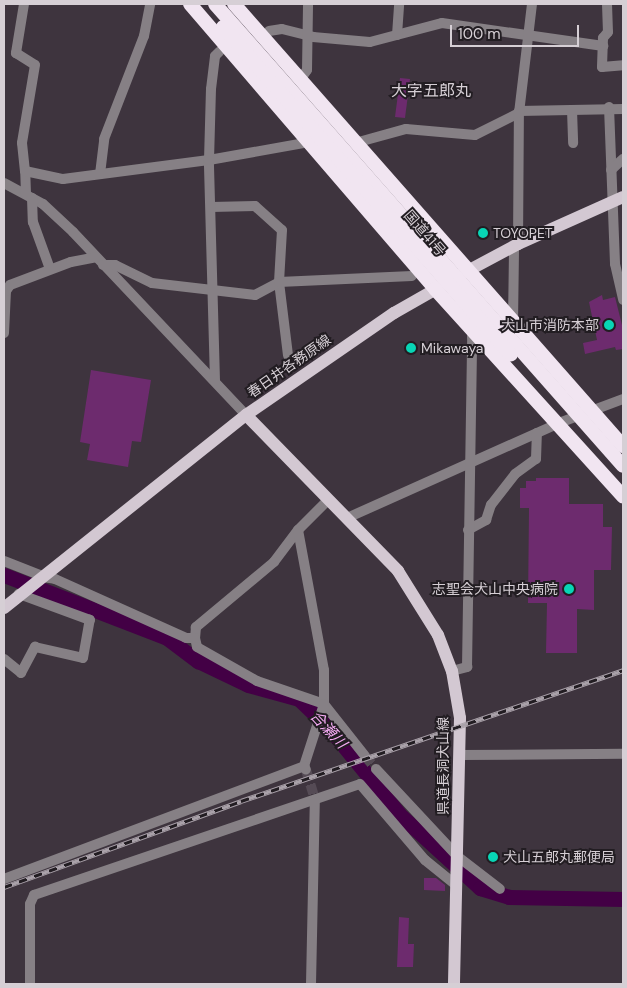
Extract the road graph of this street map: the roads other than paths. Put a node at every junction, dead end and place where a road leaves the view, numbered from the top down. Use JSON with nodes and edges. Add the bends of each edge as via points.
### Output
{"nodes":[{"id":1,"x":24,"y":4,"type":"edge"},
{"id":2,"x":150,"y":4,"type":"edge"},
{"id":3,"x":190,"y":4,"type":"edge"},
{"id":4,"x":202,"y":4,"type":"edge"},
{"id":5,"x":215,"y":4,"type":"edge"},
{"id":6,"x":234,"y":4,"type":"edge"},
{"id":7,"x":308,"y":4,"type":"edge"},
{"id":8,"x":399,"y":4,"type":"edge"},
{"id":9,"x":532,"y":4,"type":"edge"},
{"id":10,"x":607,"y":4,"type":"edge"},
{"id":11,"x":270,"y":31,"type":"dead end"},
{"id":12,"x":526,"y":34,"type":"junction"},
{"id":13,"x":307,"y":35,"type":"junction"},
{"id":14,"x":396,"y":35,"type":"junction"},
{"id":15,"x":602,"y":46,"type":"junction"},
{"id":16,"x":218,"y":52,"type":"dead end"},
{"id":17,"x":623,"y":65,"type":"edge"},
{"id":18,"x":268,"y":72,"type":"junction"},
{"id":19,"x":300,"y":80,"type":"junction"},
{"id":20,"x":609,"y":107,"type":"junction"},
{"id":21,"x":623,"y":108,"type":"edge"},
{"id":22,"x":572,"y":110,"type":"junction"},
{"id":23,"x":519,"y":112,"type":"junction"},
{"id":24,"x":310,"y":142,"type":"junction"},
{"id":25,"x":355,"y":143,"type":"junction"},
{"id":26,"x":573,"y":143,"type":"dead end"},
{"id":27,"x":623,"y":159,"type":"edge"},
{"id":28,"x":209,"y":160,"type":"junction"},
{"id":29,"x":610,"y":170,"type":"junction"},
{"id":30,"x":25,"y":171,"type":"junction"},
{"id":31,"x":100,"y":174,"type":"junction"},
{"id":32,"x":4,"y":183,"type":"edge"},
{"id":33,"x":29,"y":196,"type":"junction"},
{"id":34,"x":623,"y":197,"type":"edge"},
{"id":35,"x":611,"y":202,"type":"junction"},
{"id":36,"x":211,"y":206,"type":"junction"},
{"id":37,"x":516,"y":245,"type":"junction"},
{"id":38,"x":96,"y":257,"type":"junction"},
{"id":39,"x":103,"y":264,"type":"junction"},
{"id":40,"x":50,"y":270,"type":"junction"},
{"id":41,"x":469,"y":270,"type":"junction"},
{"id":42,"x":412,"y":276,"type":"dead end"},
{"id":43,"x":279,"y":282,"type":"junction"},
{"id":44,"x":621,"y":282,"type":"edge"},
{"id":45,"x":435,"y":289,"type":"junction"},
{"id":46,"x":214,"y":290,"type":"junction"},
{"id":47,"x":623,"y":300,"type":"edge"},
{"id":48,"x":513,"y":322,"type":"junction"},
{"id":49,"x":476,"y":331,"type":"junction"},
{"id":50,"x":4,"y":333,"type":"edge"},
{"id":51,"x":288,"y":355,"type":"dead end"},
{"id":52,"x":215,"y":382,"type":"junction"},
{"id":53,"x":623,"y":399,"type":"edge"},
{"id":54,"x":593,"y":411,"type":"junction"},
{"id":55,"x":246,"y":415,"type":"junction"},
{"id":56,"x":559,"y":422,"type":"junction"},
{"id":57,"x":537,"y":432,"type":"junction"},
{"id":58,"x":623,"y":446,"type":"edge"},
{"id":59,"x":469,"y":463,"type":"junction"},
{"id":60,"x":623,"y":466,"type":"edge"},
{"id":61,"x":623,"y":483,"type":"edge"},
{"id":62,"x":623,"y":496,"type":"edge"},
{"id":63,"x":328,"y":500,"type":"junction"},
{"id":64,"x":347,"y":518,"type":"junction"},
{"id":65,"x":298,"y":530,"type":"junction"},
{"id":66,"x":468,"y":530,"type":"junction"},
{"id":67,"x":4,"y":561,"type":"edge"},
{"id":68,"x":42,"y":577,"type":"junction"},
{"id":69,"x":19,"y":594,"type":"junction"},
{"id":70,"x":4,"y":608,"type":"edge"},
{"id":71,"x":195,"y":638,"type":"junction"},
{"id":72,"x":4,"y":659,"type":"edge"},
{"id":73,"x":452,"y":671,"type":"junction"},
{"id":74,"x":324,"y":704,"type":"junction"},
{"id":75,"x":623,"y":754,"type":"edge"},
{"id":76,"x":460,"y":755,"type":"junction"},
{"id":77,"x":366,"y":756,"type":"tunnel mouth"},
{"id":78,"x":376,"y":769,"type":"tunnel mouth"},
{"id":79,"x":314,"y":800,"type":"junction"},
{"id":80,"x":457,"y":856,"type":"junction"},
{"id":81,"x":4,"y":879,"type":"edge"},
{"id":82,"x":456,"y":885,"type":"junction"},
{"id":83,"x":500,"y":889,"type":"dead end"},
{"id":84,"x":30,"y":984,"type":"edge"},
{"id":85,"x":311,"y":984,"type":"edge"},
{"id":86,"x":454,"y":984,"type":"edge"}],
"edges":[{"from":1,"to":30,"type":"street","via":[[16,53],[35,66],[22,144]]},
{"from":2,"to":31,"type":"street","via":[[144,36],[104,139]]},
{"from":3,"to":24,"type":"highway"},
{"from":4,"to":18,"type":"highway","name":"国道41号"},
{"from":5,"to":18,"type":"highway","name":"国道41号"},
{"from":6,"to":19,"type":"highway"},
{"from":7,"to":13,"type":"street"},
{"from":8,"to":14,"type":"street"},
{"from":9,"to":12,"type":"street"},
{"from":10,"to":15,"type":"street","via":[[608,32],[602,38]]},
{"from":11,"to":13,"type":"street","via":[[282,29]]},
{"from":12,"to":14,"type":"street","via":[[442,23]]},
{"from":12,"to":15,"type":"street"},
{"from":12,"to":23,"type":"street"},
{"from":13,"to":14,"type":"street","via":[[361,42]]},
{"from":13,"to":19,"type":"street","via":[[307,70]]},
{"from":15,"to":17,"type":"street","via":[[602,67]]},
{"from":16,"to":28,"type":"street","via":[[212,81]]},
{"from":18,"to":60,"type":"highway","name":"国道41号"},
{"from":18,"to":61,"type":"highway","name":"国道41号"},
{"from":19,"to":25,"type":"highway"},
{"from":20,"to":21,"type":"street"},
{"from":20,"to":22,"type":"street"},
{"from":20,"to":29,"type":"street"},
{"from":22,"to":23,"type":"street"},
{"from":22,"to":26,"type":"street"},
{"from":23,"to":25,"type":"street","via":[[475,135],[406,128]]},
{"from":23,"to":37,"type":"street"},
{"from":24,"to":28,"type":"street"},
{"from":24,"to":45,"type":"highway"},
{"from":25,"to":41,"type":"highway"},
{"from":27,"to":29,"type":"street"},
{"from":28,"to":31,"type":"street"},
{"from":28,"to":36,"type":"street"},
{"from":29,"to":35,"type":"street"},
{"from":30,"to":31,"type":"street","via":[[63,179]]},
{"from":30,"to":33,"type":"street"},
{"from":32,"to":33,"type":"street"},
{"from":33,"to":38,"type":"street","via":[[43,204]]},
{"from":33,"to":40,"type":"street","via":[[33,222]]},
{"from":34,"to":35,"type":"main road","name":"春日井各務原線"},
{"from":35,"to":37,"type":"main road","name":"春日井各務原線"},
{"from":35,"to":44,"type":"street"},
{"from":36,"to":43,"type":"street","via":[[255,206],[279,224],[282,230]]},
{"from":36,"to":46,"type":"street"},
{"from":37,"to":41,"type":"main road","name":"春日井各務原線"},
{"from":37,"to":48,"type":"street"},
{"from":38,"to":39,"type":"street"},
{"from":38,"to":40,"type":"street"},
{"from":39,"to":46,"type":"street","via":[[115,265],[152,283]]},
{"from":39,"to":52,"type":"street"},
{"from":40,"to":50,"type":"street","via":[[10,285],[6,291]]},
{"from":41,"to":45,"type":"main road","name":"春日井各務原線"},
{"from":41,"to":48,"type":"highway"},
{"from":42,"to":43,"type":"street"},
{"from":43,"to":46,"type":"street","via":[[255,295]]},
{"from":43,"to":51,"type":"street"},
{"from":44,"to":47,"type":"street"},
{"from":45,"to":49,"type":"highway"},
{"from":45,"to":55,"type":"main road","name":"春日井各務原線","via":[[322,360]]},
{"from":46,"to":52,"type":"street"},
{"from":48,"to":54,"type":"highway"},
{"from":49,"to":56,"type":"highway"},
{"from":49,"to":59,"type":"street","via":[[472,337]]},
{"from":52,"to":55,"type":"street"},
{"from":53,"to":54,"type":"street"},
{"from":54,"to":56,"type":"street"},
{"from":54,"to":58,"type":"highway"},
{"from":55,"to":63,"type":"main road","name":"県道長洞犬山線"},
{"from":55,"to":68,"type":"main road","name":"春日井各務原線"},
{"from":56,"to":57,"type":"street"},
{"from":56,"to":62,"type":"highway"},
{"from":57,"to":59,"type":"street"},
{"from":57,"to":66,"type":"street","via":[[536,459],[515,474],[491,505],[486,520]]},
{"from":59,"to":64,"type":"street"},
{"from":59,"to":66,"type":"street"},
{"from":63,"to":64,"type":"main road","name":"県道長洞犬山線"},
{"from":63,"to":65,"type":"street"},
{"from":64,"to":73,"type":"main road","name":"県道長洞犬山線","via":[[398,571],[418,599],[438,635]]},
{"from":65,"to":71,"type":"street","via":[[257,578],[196,627]]},
{"from":65,"to":74,"type":"street","via":[[324,670]]},
{"from":66,"to":73,"type":"street","via":[[467,667]]},
{"from":67,"to":68,"type":"street"},
{"from":68,"to":69,"type":"main road","name":"春日井各務原線"},
{"from":68,"to":71,"type":"street","via":[[55,579],[186,638]]},
{"from":69,"to":70,"type":"main road","name":"春日井各務原線"},
{"from":69,"to":72,"type":"street","via":[[90,620],[83,658],[34,647],[21,673]]},
{"from":71,"to":74,"type":"street","via":[[197,647],[257,682]]},
{"from":73,"to":76,"type":"main road","name":"県道長洞犬山線","via":[[460,718]]},
{"from":74,"to":77,"type":"street"},
{"from":74,"to":81,"type":"street","via":[[305,768]]},
{"from":75,"to":76,"type":"street"},
{"from":76,"to":80,"type":"main road","name":"県道長洞犬山線"},
{"from":78,"to":80,"type":"street"},
{"from":79,"to":82,"type":"street","via":[[360,784],[418,853]]},
{"from":79,"to":84,"type":"street","via":[[34,895],[30,904]]},
{"from":79,"to":85,"type":"street"},
{"from":80,"to":82,"type":"main road","name":"県道長洞犬山線"},
{"from":80,"to":83,"type":"street"},
{"from":82,"to":86,"type":"main road","name":"県道長洞犬山線"}]}
